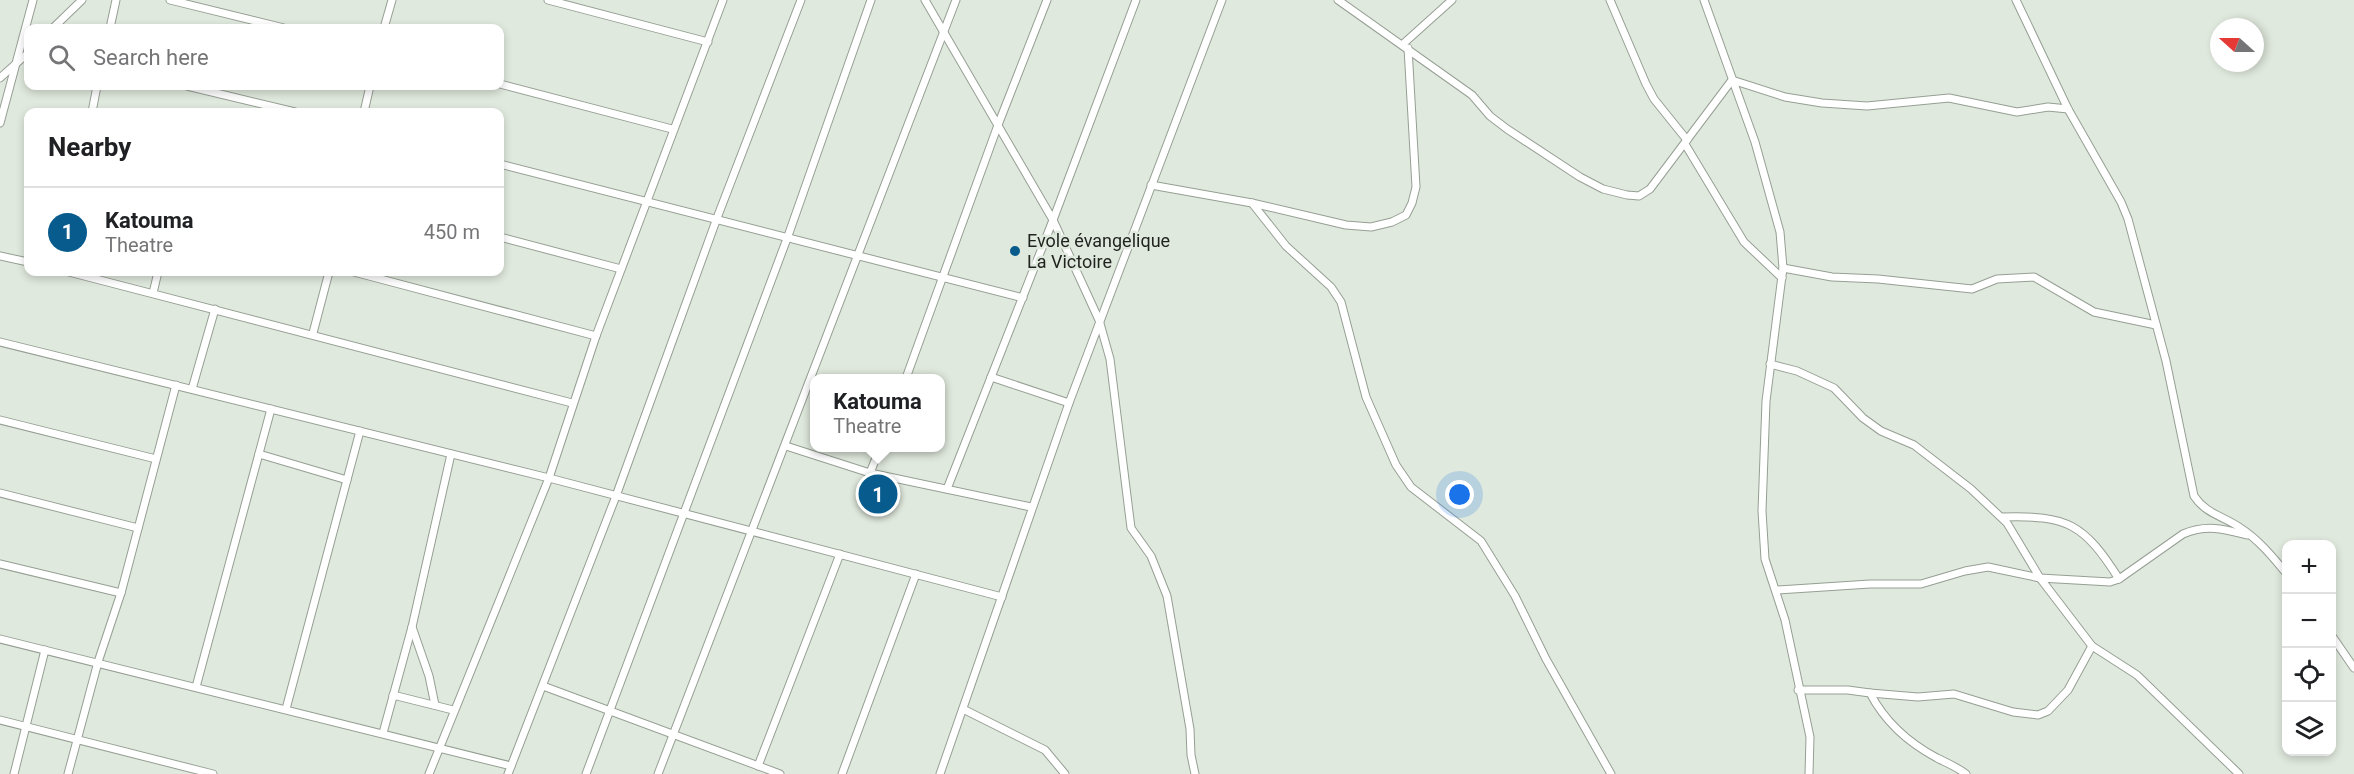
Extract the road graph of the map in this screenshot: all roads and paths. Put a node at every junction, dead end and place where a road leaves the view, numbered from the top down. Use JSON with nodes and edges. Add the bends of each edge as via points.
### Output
{"nodes":[{"id":1,"x":33,"y":0,"type":"edge"},
{"id":2,"x":82,"y":0,"type":"edge"},
{"id":3,"x":116,"y":0,"type":"edge"},
{"id":4,"x":171,"y":0,"type":"edge"},
{"id":5,"x":392,"y":0,"type":"edge"},
{"id":6,"x":548,"y":0,"type":"edge"},
{"id":7,"x":723,"y":0,"type":"edge"},
{"id":8,"x":801,"y":0,"type":"edge"},
{"id":9,"x":871,"y":0,"type":"edge"},
{"id":10,"x":925,"y":0,"type":"edge"},
{"id":11,"x":956,"y":0,"type":"edge"},
{"id":12,"x":1047,"y":0,"type":"edge"},
{"id":13,"x":1136,"y":0,"type":"edge"},
{"id":14,"x":1222,"y":0,"type":"edge"},
{"id":15,"x":1338,"y":0,"type":"edge"},
{"id":16,"x":1452,"y":0,"type":"edge"},
{"id":17,"x":1610,"y":0,"type":"edge"},
{"id":18,"x":1704,"y":0,"type":"edge"},
{"id":19,"x":2016,"y":0,"type":"edge"},
{"id":20,"x":27,"y":24,"type":"edge"},
{"id":21,"x":57,"y":24,"type":"edge"},
{"id":22,"x":111,"y":24,"type":"edge"},
{"id":23,"x":268,"y":24,"type":"edge"},
{"id":24,"x":385,"y":24,"type":"edge"},
{"id":25,"x":943,"y":34,"type":"junction"},
{"id":26,"x":24,"y":36,"type":"edge"},
{"id":27,"x":708,"y":42,"type":"junction"},
{"id":28,"x":1405,"y":46,"type":"junction"},
{"id":29,"x":24,"y":57,"type":"edge"},
{"id":30,"x":17,"y":64,"type":"junction"},
{"id":31,"x":0,"y":78,"type":"edge"},
{"id":32,"x":1732,"y":80,"type":"junction"},
{"id":33,"x":504,"y":85,"type":"edge"},
{"id":34,"x":96,"y":90,"type":"edge"},
{"id":35,"x":204,"y":90,"type":"edge"},
{"id":36,"x":369,"y":90,"type":"edge"},
{"id":37,"x":93,"y":108,"type":"edge"},
{"id":38,"x":278,"y":108,"type":"edge"},
{"id":39,"x":365,"y":108,"type":"edge"},
{"id":40,"x":2068,"y":110,"type":"junction"},
{"id":41,"x":0,"y":123,"type":"edge"},
{"id":42,"x":998,"y":125,"type":"junction"},
{"id":43,"x":672,"y":129,"type":"junction"},
{"id":44,"x":1686,"y":142,"type":"junction"},
{"id":45,"x":504,"y":165,"type":"edge"},
{"id":46,"x":1151,"y":184,"type":"junction"},
{"id":47,"x":649,"y":200,"type":"junction"},
{"id":48,"x":1252,"y":203,"type":"junction"},
{"id":49,"x":717,"y":218,"type":"junction"},
{"id":50,"x":1053,"y":220,"type":"junction"},
{"id":51,"x":788,"y":236,"type":"junction"},
{"id":52,"x":504,"y":238,"type":"edge"},
{"id":53,"x":858,"y":255,"type":"junction"},
{"id":54,"x":0,"y":256,"type":"edge"},
{"id":55,"x":24,"y":261,"type":"edge"},
{"id":56,"x":1784,"y":268,"type":"junction"},
{"id":57,"x":621,"y":269,"type":"junction"},
{"id":58,"x":85,"y":276,"type":"edge"},
{"id":59,"x":157,"y":276,"type":"edge"},
{"id":60,"x":327,"y":276,"type":"edge"},
{"id":61,"x":369,"y":276,"type":"edge"},
{"id":62,"x":943,"y":277,"type":"junction"},
{"id":63,"x":1782,"y":278,"type":"junction"},
{"id":64,"x":153,"y":293,"type":"junction"},
{"id":65,"x":1023,"y":297,"type":"junction"},
{"id":66,"x":215,"y":309,"type":"junction"},
{"id":67,"x":1099,"y":320,"type":"junction"},
{"id":68,"x":2156,"y":325,"type":"junction"},
{"id":69,"x":313,"y":333,"type":"junction"},
{"id":70,"x":596,"y":336,"type":"junction"},
{"id":71,"x":0,"y":342,"type":"edge"},
{"id":72,"x":1770,"y":364,"type":"junction"},
{"id":73,"x":813,"y":374,"type":"edge"},
{"id":74,"x":907,"y":374,"type":"edge"},
{"id":75,"x":991,"y":377,"type":"junction"},
{"id":76,"x":810,"y":382,"type":"edge"},
{"id":77,"x":176,"y":385,"type":"junction"},
{"id":78,"x":192,"y":389,"type":"junction"},
{"id":79,"x":1069,"y":403,"type":"junction"},
{"id":80,"x":572,"y":404,"type":"junction"},
{"id":81,"x":271,"y":409,"type":"junction"},
{"id":82,"x":0,"y":420,"type":"edge"},
{"id":83,"x":360,"y":431,"type":"junction"},
{"id":84,"x":786,"y":446,"type":"junction"},
{"id":85,"x":878,"y":452,"type":"edge"},
{"id":86,"x":259,"y":454,"type":"junction"},
{"id":87,"x":451,"y":454,"type":"junction"},
{"id":88,"x":156,"y":459,"type":"junction"},
{"id":89,"x":870,"y":473,"type":"junction"},
{"id":90,"x":549,"y":478,"type":"junction"},
{"id":91,"x":347,"y":480,"type":"junction"},
{"id":92,"x":947,"y":489,"type":"junction"},
{"id":93,"x":0,"y":493,"type":"edge"},
{"id":94,"x":616,"y":496,"type":"junction"},
{"id":95,"x":1031,"y":507,"type":"junction"},
{"id":96,"x":684,"y":514,"type":"junction"},
{"id":97,"x":2002,"y":517,"type":"junction"},
{"id":98,"x":138,"y":528,"type":"junction"},
{"id":99,"x":753,"y":532,"type":"junction"},
{"id":100,"x":2253,"y":537,"type":"junction"},
{"id":101,"x":840,"y":554,"type":"junction"},
{"id":102,"x":0,"y":564,"type":"edge"},
{"id":103,"x":2282,"y":569,"type":"edge"},
{"id":104,"x":916,"y":574,"type":"junction"},
{"id":105,"x":2040,"y":578,"type":"junction"},
{"id":106,"x":2119,"y":579,"type":"junction"},
{"id":107,"x":1777,"y":590,"type":"junction"},
{"id":108,"x":121,"y":593,"type":"junction"},
{"id":109,"x":1002,"y":597,"type":"junction"},
{"id":110,"x":412,"y":627,"type":"junction"},
{"id":111,"x":0,"y":639,"type":"edge"},
{"id":112,"x":2336,"y":643,"type":"edge"},
{"id":113,"x":2092,"y":646,"type":"junction"},
{"id":114,"x":45,"y":650,"type":"junction"},
{"id":115,"x":98,"y":662,"type":"junction"},
{"id":116,"x":2354,"y":668,"type":"edge"},
{"id":117,"x":543,"y":686,"type":"junction"},
{"id":118,"x":196,"y":687,"type":"junction"},
{"id":119,"x":1798,"y":690,"type":"junction"},
{"id":120,"x":1870,"y":693,"type":"junction"},
{"id":121,"x":393,"y":694,"type":"junction"},
{"id":122,"x":435,"y":705,"type":"junction"},
{"id":123,"x":286,"y":709,"type":"junction"},
{"id":124,"x":963,"y":709,"type":"junction"},
{"id":125,"x":453,"y":710,"type":"junction"},
{"id":126,"x":611,"y":711,"type":"junction"},
{"id":127,"x":0,"y":720,"type":"edge"},
{"id":128,"x":25,"y":726,"type":"junction"},
{"id":129,"x":383,"y":733,"type":"junction"},
{"id":130,"x":673,"y":733,"type":"junction"},
{"id":131,"x":77,"y":740,"type":"junction"},
{"id":132,"x":439,"y":747,"type":"junction"},
{"id":133,"x":511,"y":766,"type":"junction"},
{"id":134,"x":758,"y":766,"type":"junction"},
{"id":135,"x":14,"y":774,"type":"edge"},
{"id":136,"x":68,"y":774,"type":"edge"},
{"id":137,"x":213,"y":774,"type":"edge"},
{"id":138,"x":429,"y":774,"type":"edge"},
{"id":139,"x":508,"y":774,"type":"edge"},
{"id":140,"x":586,"y":774,"type":"edge"},
{"id":141,"x":658,"y":774,"type":"edge"},
{"id":142,"x":780,"y":774,"type":"edge"},
{"id":143,"x":842,"y":774,"type":"edge"},
{"id":144,"x":940,"y":774,"type":"edge"},
{"id":145,"x":1065,"y":774,"type":"edge"},
{"id":146,"x":1195,"y":774,"type":"edge"},
{"id":147,"x":1611,"y":774,"type":"edge"},
{"id":148,"x":1809,"y":774,"type":"edge"},
{"id":149,"x":1966,"y":774,"type":"edge"},
{"id":150,"x":2239,"y":774,"type":"edge"}],
"edges":[{"from":1,"to":20,"type":"street"},
{"from":2,"to":21,"type":"street"},
{"from":3,"to":22,"type":"street"},
{"from":4,"to":23,"type":"street"},
{"from":5,"to":24,"type":"street"},
{"from":6,"to":27,"type":"street"},
{"from":7,"to":27,"type":"street"},
{"from":8,"to":49,"type":"street"},
{"from":9,"to":51,"type":"street"},
{"from":10,"to":25,"type":"street"},
{"from":11,"to":25,"type":"street"},
{"from":12,"to":42,"type":"street"},
{"from":13,"to":50,"type":"street"},
{"from":14,"to":46,"type":"street"},
{"from":15,"to":28,"type":"street"},
{"from":16,"to":28,"type":"street"},
{"from":17,"to":44,"type":"street","via":[[1654,99]]},
{"from":18,"to":32,"type":"street"},
{"from":19,"to":40,"type":"street"},
{"from":25,"to":42,"type":"street"},
{"from":25,"to":53,"type":"street"},
{"from":26,"to":30,"type":"street"},
{"from":27,"to":43,"type":"street"},
{"from":28,"to":44,"type":"street","via":[[1472,95],[1507,129],[1603,189],[1639,196],[1650,189]]},
{"from":28,"to":48,"type":"street","via":[[1416,187],[1406,215],[1371,226],[1346,225]]},
{"from":29,"to":30,"type":"street"},
{"from":30,"to":31,"type":"street"},
{"from":30,"to":41,"type":"street"},
{"from":32,"to":40,"type":"street","via":[[1785,97],[1822,103],[1867,106],[1949,98],[2017,112],[2048,107]]},
{"from":32,"to":44,"type":"street"},
{"from":32,"to":56,"type":"street","via":[[1768,187],[1780,232]]},
{"from":33,"to":43,"type":"street"},
{"from":34,"to":37,"type":"street"},
{"from":35,"to":38,"type":"street"},
{"from":36,"to":39,"type":"street"},
{"from":40,"to":68,"type":"street","via":[[2121,202]]},
{"from":42,"to":50,"type":"street"},
{"from":42,"to":62,"type":"street"},
{"from":43,"to":47,"type":"street"},
{"from":44,"to":63,"type":"street","via":[[1744,242]]},
{"from":45,"to":47,"type":"street"},
{"from":46,"to":48,"type":"street"},
{"from":46,"to":67,"type":"street"},
{"from":47,"to":49,"type":"street"},
{"from":47,"to":57,"type":"street"},
{"from":48,"to":147,"type":"street","via":[[1286,246],[1331,287],[1341,302],[1366,397],[1396,465],[1411,487],[1481,541]]},
{"from":49,"to":51,"type":"street"},
{"from":49,"to":94,"type":"street"},
{"from":50,"to":65,"type":"street"},
{"from":50,"to":67,"type":"street"},
{"from":51,"to":53,"type":"street"},
{"from":51,"to":96,"type":"street"},
{"from":52,"to":57,"type":"street"},
{"from":53,"to":62,"type":"street"},
{"from":53,"to":73,"type":"street"},
{"from":54,"to":55,"type":"street"},
{"from":56,"to":63,"type":"street"},
{"from":56,"to":68,"type":"street","via":[[1832,277],[1972,288],[2006,278],[2034,277],[2094,312]]},
{"from":57,"to":70,"type":"street"},
{"from":58,"to":64,"type":"street"},
{"from":59,"to":64,"type":"street"},
{"from":60,"to":69,"type":"street"},
{"from":61,"to":70,"type":"street"},
{"from":62,"to":65,"type":"street"},
{"from":62,"to":74,"type":"street"},
{"from":63,"to":72,"type":"street"},
{"from":64,"to":66,"type":"street"},
{"from":65,"to":75,"type":"street"},
{"from":66,"to":69,"type":"street"},
{"from":66,"to":78,"type":"street"},
{"from":67,"to":79,"type":"street"},
{"from":67,"to":146,"type":"street","via":[[1110,359],[1131,528],[1151,556],[1167,596]]},
{"from":68,"to":100,"type":"street","via":[[2194,495],[2213,515],[2238,525]]},
{"from":69,"to":80,"type":"street"},
{"from":70,"to":80,"type":"street"},
{"from":71,"to":77,"type":"street"},
{"from":72,"to":97,"type":"street","via":[[1834,388],[1863,418],[1881,431],[1914,445],[1958,477]]},
{"from":72,"to":107,"type":"street","via":[[1762,511],[1765,559]]},
{"from":75,"to":79,"type":"street"},
{"from":75,"to":92,"type":"street"},
{"from":76,"to":84,"type":"street"},
{"from":77,"to":78,"type":"street"},
{"from":77,"to":88,"type":"street"},
{"from":78,"to":81,"type":"street"},
{"from":79,"to":95,"type":"street"},
{"from":80,"to":90,"type":"street"},
{"from":81,"to":83,"type":"street"},
{"from":81,"to":86,"type":"street"},
{"from":82,"to":88,"type":"street"},
{"from":83,"to":87,"type":"street"},
{"from":83,"to":91,"type":"street"},
{"from":84,"to":89,"type":"street"},
{"from":84,"to":99,"type":"street"},
{"from":85,"to":89,"type":"street"},
{"from":86,"to":91,"type":"street"},
{"from":86,"to":118,"type":"street"},
{"from":87,"to":90,"type":"street"},
{"from":87,"to":110,"type":"street"},
{"from":88,"to":98,"type":"street"},
{"from":89,"to":92,"type":"street"},
{"from":90,"to":94,"type":"street"},
{"from":90,"to":125,"type":"street"},
{"from":91,"to":123,"type":"street"},
{"from":92,"to":95,"type":"street"},
{"from":93,"to":98,"type":"street"},
{"from":94,"to":96,"type":"street"},
{"from":94,"to":117,"type":"street"},
{"from":95,"to":109,"type":"street"},
{"from":96,"to":99,"type":"street"},
{"from":96,"to":126,"type":"street"},
{"from":97,"to":105,"type":"street"},
{"from":97,"to":106,"type":"street","via":[[2046,518],[2076,527],[2094,542]]},
{"from":98,"to":108,"type":"street"},
{"from":99,"to":101,"type":"street"},
{"from":99,"to":130,"type":"street"},
{"from":100,"to":103,"type":"street"},
{"from":100,"to":106,"type":"street","via":[[2222,528],[2194,529]]},
{"from":101,"to":104,"type":"street"},
{"from":101,"to":134,"type":"street"},
{"from":102,"to":108,"type":"street"},
{"from":104,"to":109,"type":"street"},
{"from":104,"to":143,"type":"street"},
{"from":105,"to":106,"type":"street","via":[[2100,582]]},
{"from":105,"to":107,"type":"street","via":[[1988,567],[1921,585]]},
{"from":105,"to":113,"type":"street"},
{"from":107,"to":119,"type":"street"},
{"from":108,"to":115,"type":"street"},
{"from":109,"to":124,"type":"street"},
{"from":110,"to":121,"type":"street"},
{"from":110,"to":122,"type":"street"},
{"from":111,"to":114,"type":"street"},
{"from":112,"to":116,"type":"street"},
{"from":113,"to":120,"type":"street","via":[[2068,690],[2048,711],[2038,715],[2013,712],[1954,694],[1918,697]]},
{"from":113,"to":150,"type":"street","via":[[2137,675]]},
{"from":114,"to":115,"type":"street"},
{"from":114,"to":128,"type":"street"},
{"from":115,"to":118,"type":"street"},
{"from":115,"to":131,"type":"street"},
{"from":117,"to":126,"type":"street"},
{"from":117,"to":133,"type":"street"},
{"from":118,"to":123,"type":"street"},
{"from":119,"to":120,"type":"street"},
{"from":119,"to":148,"type":"street","via":[[1810,737]]},
{"from":120,"to":149,"type":"street","via":[[1880,713],[1899,733]]},
{"from":121,"to":122,"type":"street"},
{"from":121,"to":129,"type":"street"},
{"from":122,"to":125,"type":"street"},
{"from":123,"to":129,"type":"street"},
{"from":124,"to":144,"type":"street"},
{"from":124,"to":145,"type":"street","via":[[1045,750]]},
{"from":125,"to":132,"type":"street"},
{"from":126,"to":130,"type":"street"},
{"from":126,"to":140,"type":"street"},
{"from":127,"to":128,"type":"street"},
{"from":128,"to":131,"type":"street"},
{"from":128,"to":135,"type":"street"},
{"from":129,"to":132,"type":"street"},
{"from":130,"to":134,"type":"street"},
{"from":130,"to":141,"type":"street"},
{"from":131,"to":136,"type":"street"},
{"from":131,"to":137,"type":"street"},
{"from":132,"to":133,"type":"street"},
{"from":132,"to":138,"type":"street"},
{"from":133,"to":139,"type":"street"},
{"from":134,"to":142,"type":"street"}]}
